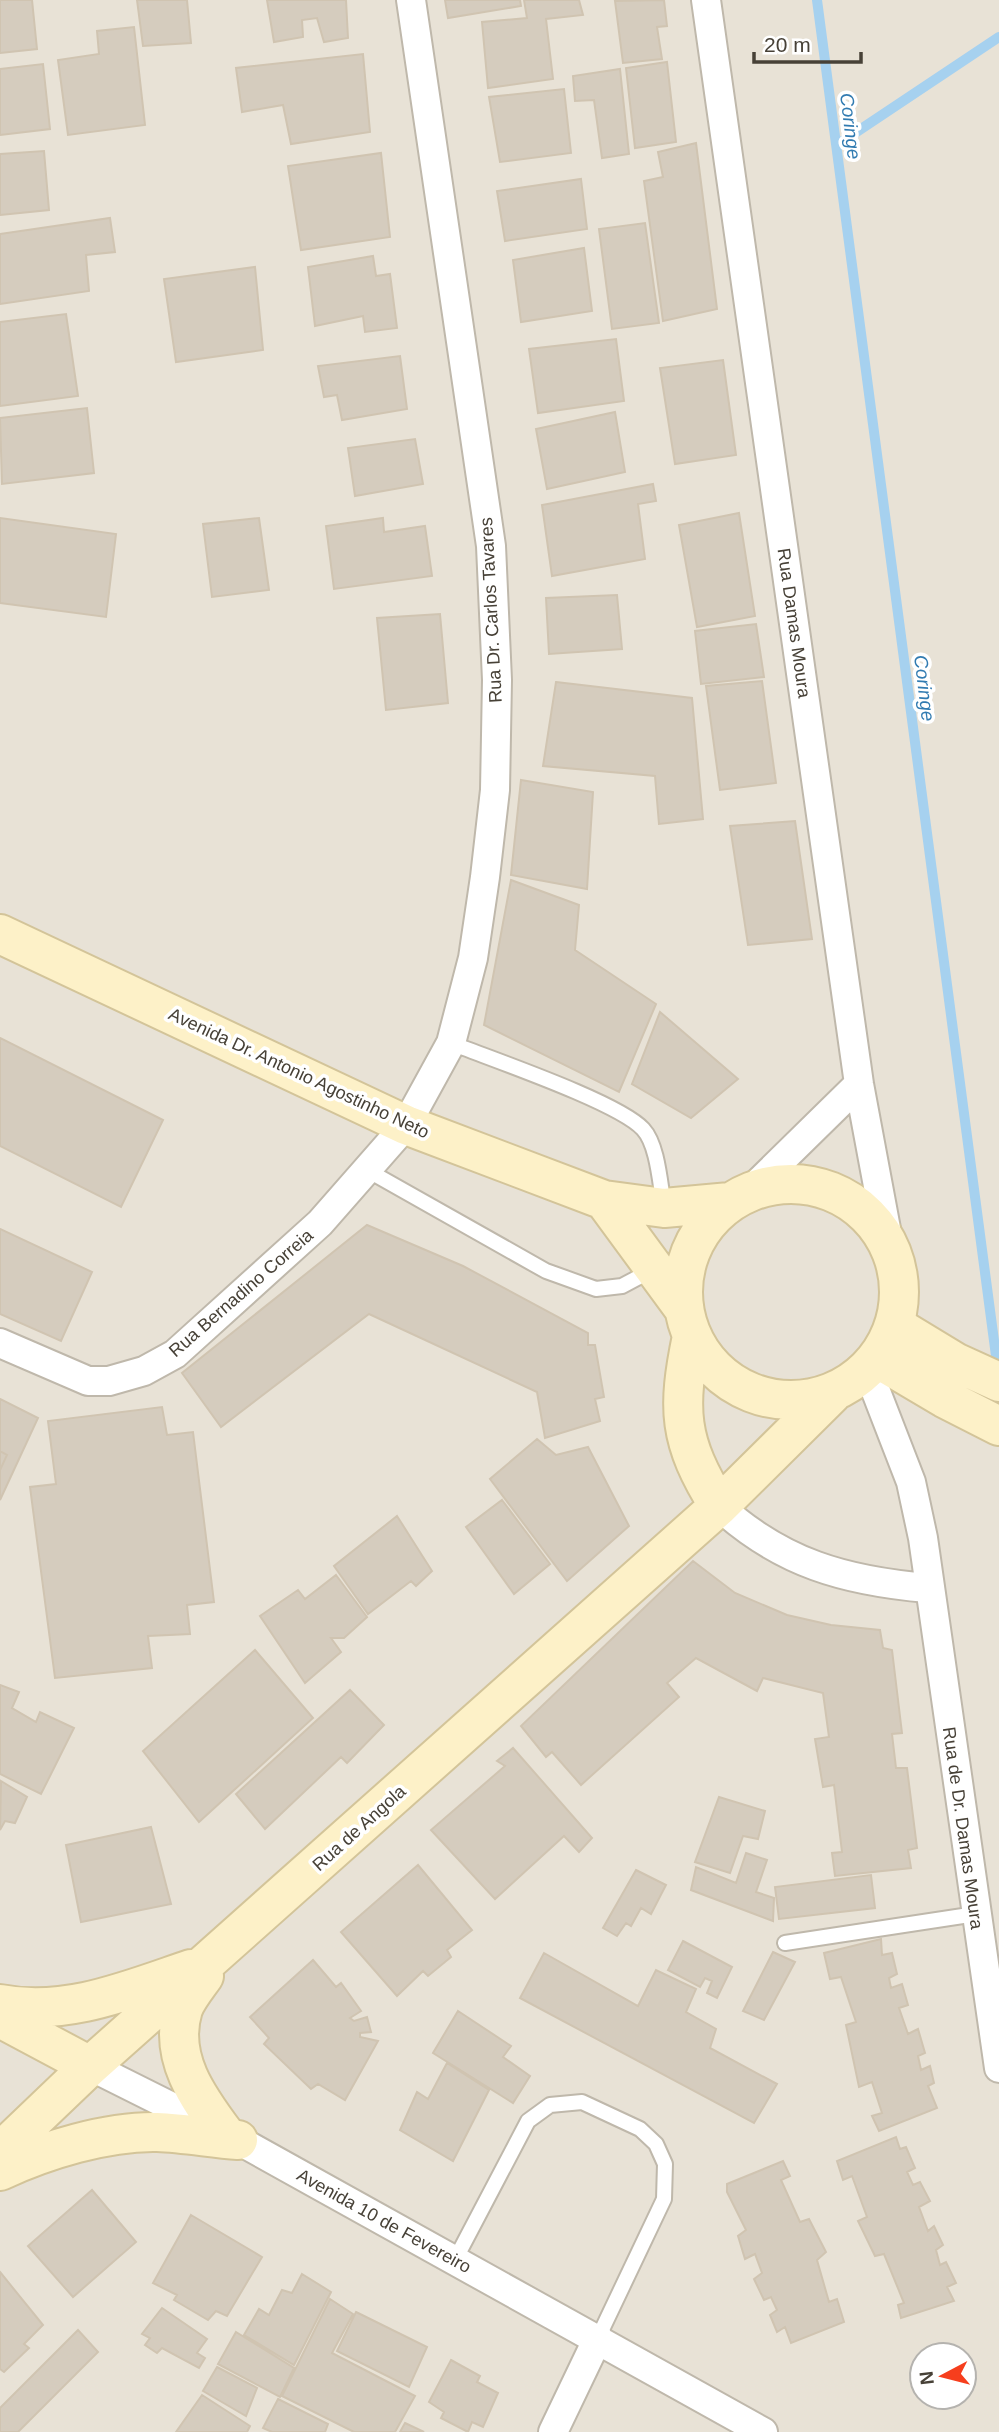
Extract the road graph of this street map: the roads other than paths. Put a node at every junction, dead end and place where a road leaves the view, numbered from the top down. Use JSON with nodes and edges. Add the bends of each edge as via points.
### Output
{"nodes":[{"id":1,"x":411,"y":0,"type":"edge"},
{"id":2,"x":706,"y":0,"type":"edge"},
{"id":3,"x":0,"y":934,"type":"edge"},
{"id":4,"x":451,"y":1043,"type":"junction"},
{"id":5,"x":859,"y":1084,"type":"junction"},
{"id":6,"x":406,"y":1125,"type":"junction"},
{"id":7,"x":367,"y":1170,"type":"junction"},
{"id":8,"x":740,"y":1197,"type":"junction"},
{"id":9,"x":604,"y":1200,"type":"junction"},
{"id":10,"x":664,"y":1208,"type":"junction"},
{"id":11,"x":889,"y":1245,"type":"junction"},
{"id":12,"x":653,"y":1269,"type":"junction"},
{"id":13,"x":688,"y":1322,"type":"junction"},
{"id":14,"x":894,"y":1325,"type":"junction"},
{"id":15,"x":0,"y":1343,"type":"edge"},
{"id":16,"x":873,"y":1365,"type":"junction"},
{"id":17,"x":999,"y":1382,"type":"edge"},
{"id":18,"x":832,"y":1394,"type":"junction"},
{"id":19,"x":999,"y":1426,"type":"edge"},
{"id":20,"x":719,"y":1506,"type":"junction"},
{"id":21,"x":928,"y":1588,"type":"junction"},
{"id":22,"x":976,"y":1914,"type":"junction"},
{"id":23,"x":785,"y":1943,"type":"dead end"},
{"id":24,"x":212,"y":1959,"type":"junction"},
{"id":25,"x":0,"y":2004,"type":"edge"},
{"id":26,"x":0,"y":2018,"type":"edge"},
{"id":27,"x":90,"y":2066,"type":"junction"},
{"id":28,"x":999,"y":2067,"type":"edge"},
{"id":29,"x":231,"y":2137,"type":"junction"},
{"id":30,"x":0,"y":2152,"type":"edge"},
{"id":31,"x":0,"y":2171,"type":"edge"},
{"id":32,"x":455,"y":2260,"type":"junction"},
{"id":33,"x":598,"y":2338,"type":"junction"},
{"id":34,"x":553,"y":2432,"type":"edge"},
{"id":35,"x":762,"y":2432,"type":"edge"}],
"edges":[{"from":1,"to":4,"type":"street","name":"Rua Dr. Carlos Tavares","via":[[491,546],[498,680],[495,790],[485,877],[473,958]]},
{"from":2,"to":5,"type":"street","name":"Rua Damas Moura"},
{"from":3,"to":6,"type":"street","name":"Avenida Dr. Antonio Agostinho Neto"},
{"from":4,"to":6,"type":"street","name":"Rua Dr. Carlos Tavares"},
{"from":4,"to":10,"type":"lane","via":[[607,1107],[643,1129],[656,1159]]},
{"from":5,"to":8,"type":"street"},
{"from":5,"to":11,"type":"street","name":"Rua Damas Moura"},
{"from":6,"to":7,"type":"street","name":"Rua Bernadino Correia"},
{"from":6,"to":9,"type":"street","name":"Avenida Dr. Antonio Agostinho Neto"},
{"from":7,"to":12,"type":"lane","via":[[546,1271],[596,1289],[622,1286]]},
{"from":7,"to":15,"type":"street","name":"Rua Bernadino Correia","via":[[320,1223],[175,1354],[144,1371],[109,1381],[88,1381]]},
{"from":8,"to":10,"type":"street","name":"Avenida Dr. Antonio Agostinho Neto"},
{"from":8,"to":11,"type":"street","via":[[796,1183],[841,1195],[877,1225]]},
{"from":8,"to":13,"type":"street","via":[[697,1238],[683,1285]]},
{"from":9,"to":10,"type":"street","name":"Avenida Dr. Antonio Agostinho Neto"},
{"from":9,"to":12,"type":"street"},
{"from":11,"to":14,"type":"street","via":[[895,1276]]},
{"from":12,"to":13,"type":"street"},
{"from":13,"to":18,"type":"street","via":[[706,1360],[726,1380],[751,1393],[777,1401],[805,1401]]},
{"from":13,"to":20,"type":"street","via":[[681,1417],[702,1479]]},
{"from":14,"to":16,"type":"street"},
{"from":14,"to":17,"type":"street"},
{"from":16,"to":18,"type":"street"},
{"from":16,"to":19,"type":"street"},
{"from":16,"to":21,"type":"street","name":"Rua de Dr. Damas Moura","via":[[911,1482]]},
{"from":18,"to":20,"type":"street","name":"Rua de Angola"},
{"from":20,"to":21,"type":"street","via":[[771,1546],[817,1568],[857,1580]]},
{"from":20,"to":24,"type":"street","name":"Rua de Angola"},
{"from":21,"to":22,"type":"street","name":"Rua de Dr. Damas Moura"},
{"from":22,"to":23,"type":"lane"},
{"from":22,"to":28,"type":"street","name":"Rua de Dr. Damas Moura"},
{"from":24,"to":25,"type":"street","via":[[69,2006]]},
{"from":24,"to":27,"type":"street","name":"Rua de Angola"},
{"from":24,"to":29,"type":"street","via":[[184,2007],[180,2028],[183,2062],[189,2082]]},
{"from":26,"to":27,"type":"street","name":"Avenida 10 de Fevereiro"},
{"from":27,"to":29,"type":"street","name":"Avenida 10 de Fevereiro"},
{"from":27,"to":30,"type":"street","name":"Rua de Angola"},
{"from":29,"to":31,"type":"street","via":[[155,2132],[70,2145]]},
{"from":29,"to":32,"type":"street","name":"Avenida 10 de Fevereiro"},
{"from":32,"to":33,"type":"street","name":"Avenida 10 de Fevereiro"},
{"from":32,"to":33,"type":"lane","via":[[536,2112],[557,2103],[582,2102],[640,2129],[656,2144],[665,2164],[664,2199]]},
{"from":33,"to":34,"type":"street"},
{"from":33,"to":35,"type":"street","name":"Avenida 10 de Fevereiro"}]}
